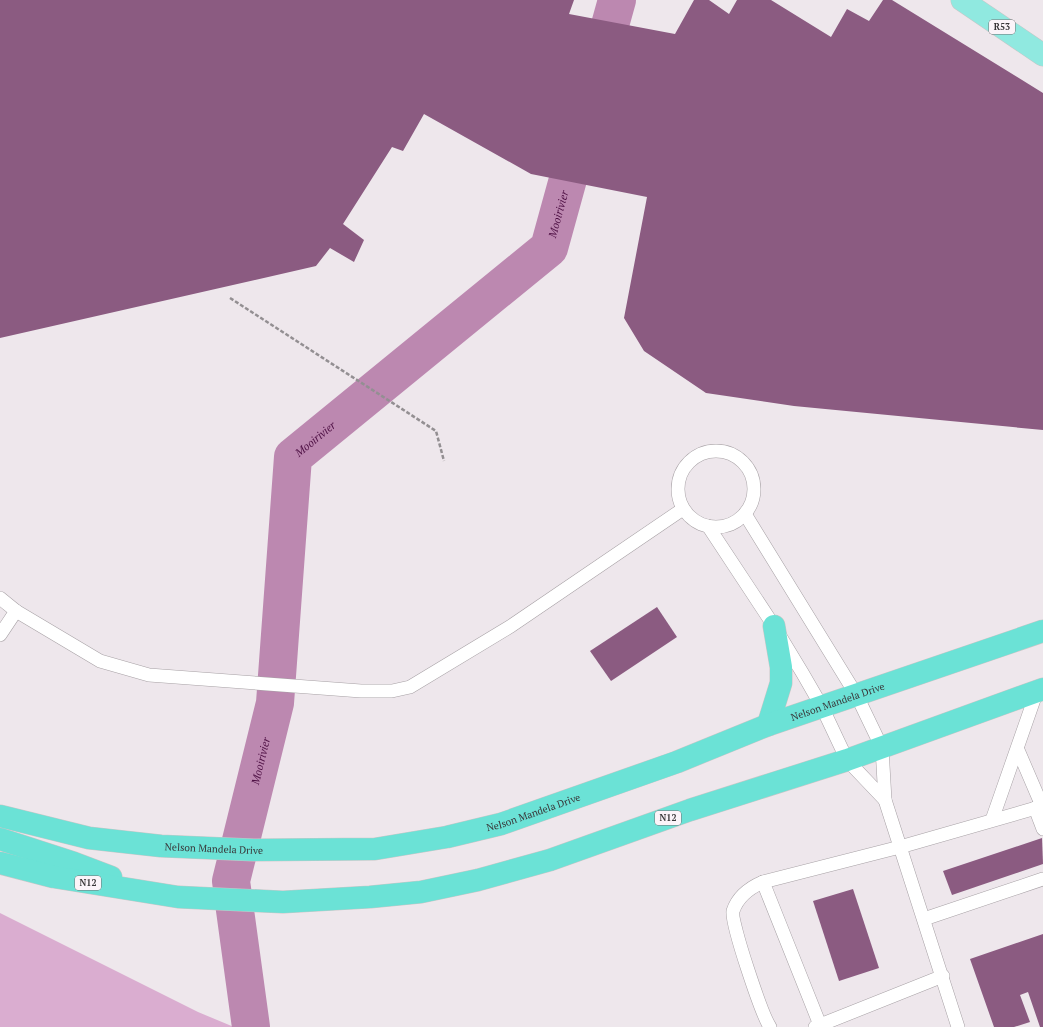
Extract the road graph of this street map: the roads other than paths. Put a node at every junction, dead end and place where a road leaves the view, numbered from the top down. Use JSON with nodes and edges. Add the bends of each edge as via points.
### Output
{"nodes":[{"id":1,"x":962,"y":0,"type":"edge"},
{"id":2,"x":1043,"y":55,"type":"edge"},
{"id":3,"x":683,"y":509,"type":"junction"},
{"id":4,"x":745,"y":514,"type":"junction"},
{"id":5,"x":708,"y":526,"type":"junction"},
{"id":6,"x":1,"y":603,"type":"edge"},
{"id":7,"x":16,"y":611,"type":"junction"},
{"id":8,"x":774,"y":626,"type":"junction"},
{"id":9,"x":1043,"y":631,"type":"edge"},
{"id":10,"x":0,"y":636,"type":"edge"},
{"id":11,"x":1040,"y":690,"type":"edge"},
{"id":12,"x":857,"y":696,"type":"junction"},
{"id":13,"x":822,"y":707,"type":"junction"},
{"id":14,"x":768,"y":725,"type":"junction"},
{"id":15,"x":882,"y":748,"type":"junction"},
{"id":16,"x":1018,"y":750,"type":"junction"},
{"id":17,"x":847,"y":760,"type":"junction"},
{"id":18,"x":885,"y":800,"type":"junction"},
{"id":19,"x":1040,"y":807,"type":"edge"},
{"id":20,"x":0,"y":816,"type":"edge"},
{"id":21,"x":992,"y":820,"type":"junction"},
{"id":22,"x":1043,"y":829,"type":"edge"},
{"id":23,"x":0,"y":839,"type":"edge"},
{"id":24,"x":900,"y":847,"type":"junction"},
{"id":25,"x":0,"y":864,"type":"edge"},
{"id":26,"x":1043,"y":879,"type":"edge"},
{"id":27,"x":763,"y":882,"type":"junction"},
{"id":28,"x":149,"y":893,"type":"junction"},
{"id":29,"x":924,"y":920,"type":"junction"},
{"id":30,"x":943,"y":976,"type":"junction"},
{"id":31,"x":818,"y":1026,"type":"edge"},
{"id":32,"x":770,"y":1027,"type":"edge"},
{"id":33,"x":958,"y":1027,"type":"edge"}],
"edges":[{"from":1,"to":2,"type":"main road","number":"R53"},
{"from":3,"to":4,"type":"lane","via":[[678,497],[682,471],[701,453],[713,450],[726,452],[738,458],[747,467],[753,479],[754,491],[752,503]]},
{"from":3,"to":5,"type":"lane","via":[[690,517]]},
{"from":3,"to":7,"type":"lane","via":[[511,626],[410,687],[392,691],[361,691],[149,675],[100,661]]},
{"from":4,"to":5,"type":"lane","via":[[728,526]]},
{"from":4,"to":12,"type":"lane"},
{"from":5,"to":8,"type":"lane"},
{"from":6,"to":7,"type":"lane"},
{"from":7,"to":10,"type":"lane"},
{"from":8,"to":13,"type":"lane"},
{"from":8,"to":14,"type":"highway","via":[[781,683]]},
{"from":9,"to":12,"type":"highway","name":"Nelson Mandela Drive"},
{"from":11,"to":15,"type":"highway","number":"N12"},
{"from":11,"to":16,"type":"lane"},
{"from":12,"to":13,"type":"highway","name":"Nelson Mandela Drive"},
{"from":12,"to":15,"type":"lane"},
{"from":13,"to":14,"type":"highway","name":"Nelson Mandela Drive"},
{"from":13,"to":17,"type":"lane"},
{"from":14,"to":20,"type":"highway","name":"Nelson Mandela Drive","via":[[677,762],[501,824],[447,837],[375,849],[254,850],[160,846],[89,838]]},
{"from":15,"to":17,"type":"highway","number":"N12"},
{"from":15,"to":18,"type":"lane"},
{"from":16,"to":19,"type":"lane"},
{"from":16,"to":21,"type":"lane"},
{"from":17,"to":18,"type":"lane"},
{"from":17,"to":28,"type":"highway","number":"N12","via":[[690,810],[550,860],[478,880],[421,892],[283,902],[178,897]]},
{"from":18,"to":24,"type":"lane"},
{"from":19,"to":21,"type":"lane"},
{"from":19,"to":22,"type":"lane"},
{"from":21,"to":24,"type":"lane"},
{"from":23,"to":28,"type":"highway","via":[[74,863]]},
{"from":24,"to":27,"type":"lane"},
{"from":24,"to":29,"type":"lane"},
{"from":25,"to":28,"type":"highway","number":"N12","via":[[54,877]]},
{"from":26,"to":29,"type":"lane"},
{"from":27,"to":31,"type":"lane"},
{"from":27,"to":32,"type":"lane","via":[[740,898],[733,912],[736,930]]},
{"from":29,"to":30,"type":"lane"},
{"from":30,"to":31,"type":"lane"},
{"from":30,"to":33,"type":"lane"}]}
